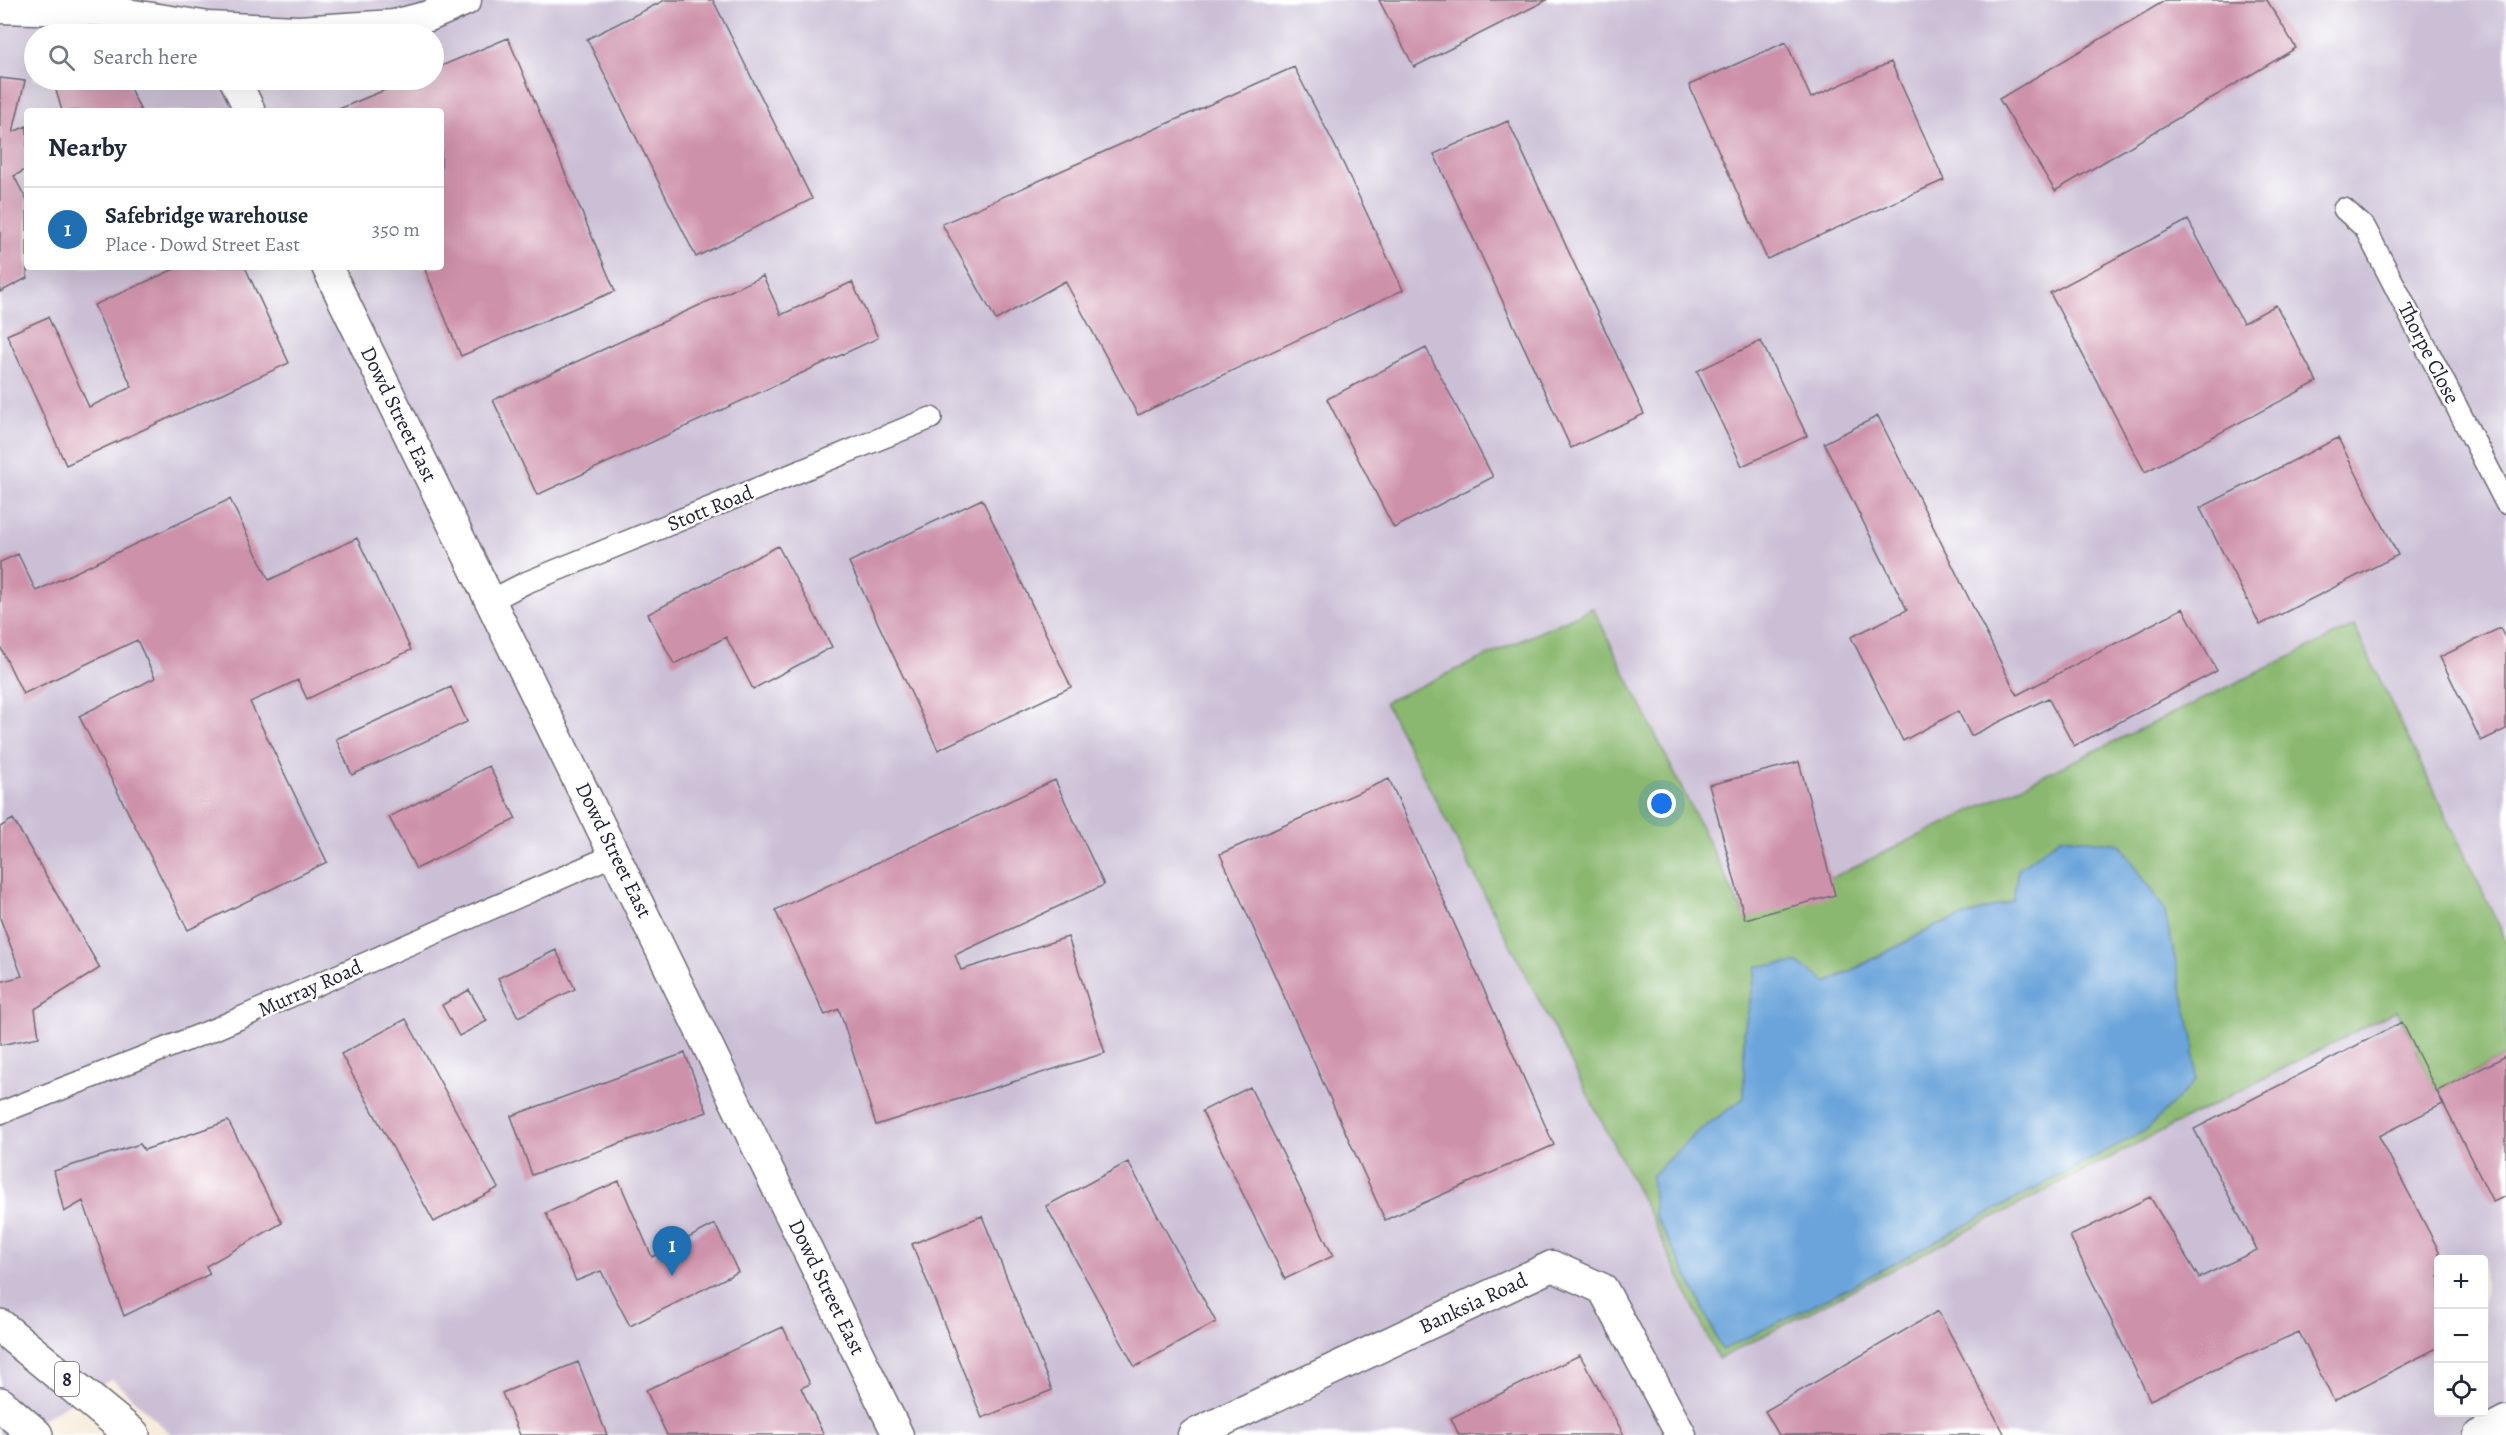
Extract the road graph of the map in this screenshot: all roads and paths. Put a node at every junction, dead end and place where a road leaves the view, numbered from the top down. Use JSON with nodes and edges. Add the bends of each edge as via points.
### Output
{"nodes":[{"id":1,"x":196,"y":0,"type":"edge"},
{"id":2,"x":466,"y":0,"type":"edge"},
{"id":3,"x":0,"y":8,"type":"edge"},
{"id":4,"x":175,"y":24,"type":"edge"},
{"id":5,"x":208,"y":24,"type":"edge"},
{"id":6,"x":398,"y":24,"type":"edge"},
{"id":7,"x":240,"y":90,"type":"edge"},
{"id":8,"x":249,"y":108,"type":"edge"},
{"id":9,"x":2344,"y":209,"type":"dead end"},
{"id":10,"x":328,"y":270,"type":"edge"},
{"id":11,"x":931,"y":418,"type":"dead end"},
{"id":12,"x":2506,"y":503,"type":"edge"},
{"id":13,"x":490,"y":601,"type":"junction"},
{"id":14,"x":616,"y":854,"type":"junction"},
{"id":15,"x":0,"y":1113,"type":"edge"},
{"id":16,"x":0,"y":1326,"type":"edge"},
{"id":17,"x":0,"y":1404,"type":"edge"},
{"id":18,"x":2506,"y":1421,"type":"edge"},
{"id":19,"x":36,"y":1435,"type":"edge"},
{"id":20,"x":134,"y":1435,"type":"edge"},
{"id":21,"x":898,"y":1435,"type":"edge"},
{"id":22,"x":1193,"y":1435,"type":"edge"},
{"id":23,"x":1681,"y":1435,"type":"edge"},
{"id":24,"x":2479,"y":1435,"type":"edge"}],
"edges":[{"from":1,"to":5,"type":"street"},
{"from":2,"to":6,"type":"street"},
{"from":3,"to":4,"type":"street","via":[[108,11]]},
{"from":7,"to":8,"type":"street"},
{"from":9,"to":12,"type":"street","name":"Thorpe Close","via":[[2365,228]]},
{"from":10,"to":13,"type":"street","name":"Dowd Street East"},
{"from":11,"to":13,"type":"street","name":"Stott Road","via":[[525,583]]},
{"from":13,"to":14,"type":"street","name":"Dowd Street East"},
{"from":14,"to":15,"type":"street","name":"Murray Road","via":[[215,1029]]},
{"from":14,"to":21,"type":"street","name":"Dowd Street East"},
{"from":16,"to":20,"type":"highway","number":"8"},
{"from":17,"to":19,"type":"highway"},
{"from":18,"to":24,"type":"street"},
{"from":22,"to":23,"type":"street","name":"Banksia Road","via":[[1552,1266],[1603,1289]]}]}
